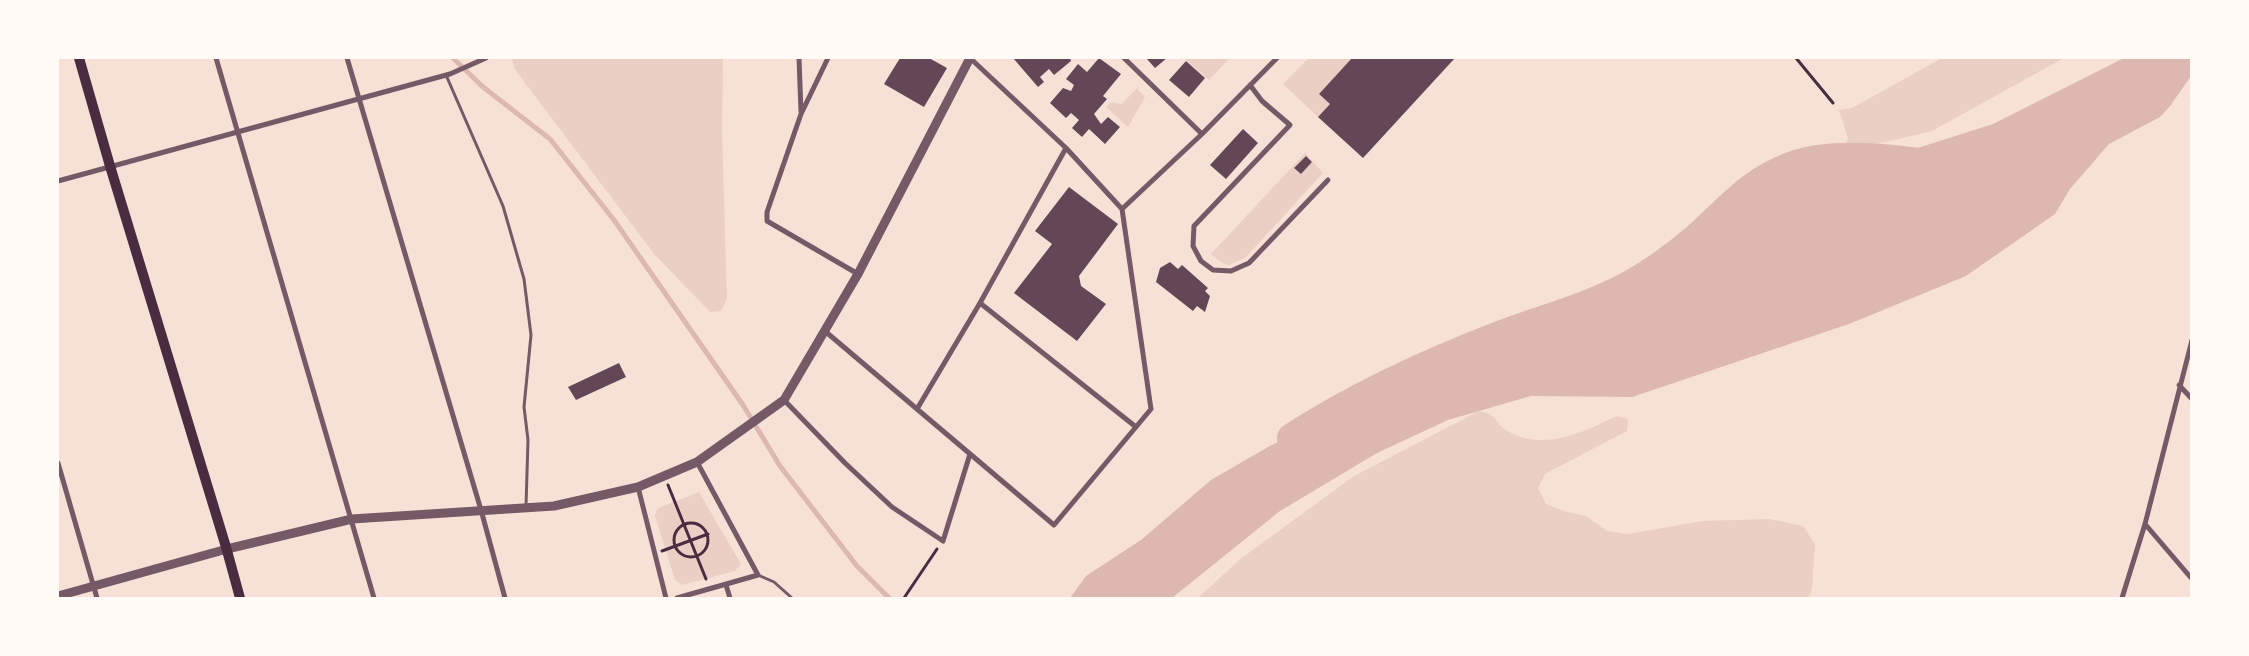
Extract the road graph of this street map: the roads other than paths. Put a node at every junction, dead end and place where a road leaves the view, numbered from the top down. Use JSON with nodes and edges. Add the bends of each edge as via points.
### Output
{"nodes":[{"id":1,"x":79,"y":58,"type":"edge"},
{"id":2,"x":216,"y":58,"type":"edge"},
{"id":3,"x":347,"y":58,"type":"edge"},
{"id":4,"x":486,"y":58,"type":"edge"},
{"id":5,"x":799,"y":58,"type":"edge"},
{"id":6,"x":828,"y":58,"type":"edge"},
{"id":7,"x":970,"y":58,"type":"edge"},
{"id":8,"x":1124,"y":58,"type":"edge"},
{"id":9,"x":1277,"y":58,"type":"edge"},
{"id":10,"x":448,"y":75,"type":"junction"},
{"id":11,"x":1250,"y":85,"type":"junction"},
{"id":12,"x":360,"y":99,"type":"junction"},
{"id":13,"x":801,"y":114,"type":"junction"},
{"id":14,"x":238,"y":132,"type":"junction"},
{"id":15,"x":1202,"y":134,"type":"junction"},
{"id":16,"x":1066,"y":148,"type":"junction"},
{"id":17,"x":110,"y":166,"type":"junction"},
{"id":18,"x":58,"y":180,"type":"edge"},
{"id":19,"x":1328,"y":180,"type":"dead end"},
{"id":20,"x":1122,"y":209,"type":"junction"},
{"id":21,"x":858,"y":274,"type":"junction"},
{"id":22,"x":980,"y":303,"type":"junction"},
{"id":23,"x":826,"y":332,"type":"junction"},
{"id":24,"x":2192,"y":340,"type":"edge"},
{"id":25,"x":2179,"y":385,"type":"junction"},
{"id":26,"x":2192,"y":399,"type":"edge"},
{"id":27,"x":784,"y":400,"type":"junction"},
{"id":28,"x":917,"y":409,"type":"junction"},
{"id":29,"x":1136,"y":427,"type":"junction"},
{"id":30,"x":970,"y":454,"type":"junction"},
{"id":31,"x":697,"y":462,"type":"junction"},
{"id":32,"x":58,"y":463,"type":"edge"},
{"id":33,"x":638,"y":487,"type":"junction"},
{"id":34,"x":526,"y":508,"type":"junction"},
{"id":35,"x":481,"y":510,"type":"junction"},
{"id":36,"x":352,"y":519,"type":"junction"},
{"id":37,"x":2145,"y":524,"type":"junction"},
{"id":38,"x":227,"y":549,"type":"junction"},
{"id":39,"x":758,"y":575,"type":"junction"},
{"id":40,"x":2192,"y":578,"type":"edge"},
{"id":41,"x":726,"y":585,"type":"junction"},
{"id":42,"x":93,"y":586,"type":"junction"},
{"id":43,"x":58,"y":596,"type":"edge"},
{"id":44,"x":97,"y":598,"type":"edge"},
{"id":45,"x":240,"y":598,"type":"edge"},
{"id":46,"x":374,"y":598,"type":"edge"},
{"id":47,"x":505,"y":598,"type":"edge"},
{"id":48,"x":666,"y":598,"type":"edge"},
{"id":49,"x":677,"y":598,"type":"edge"},
{"id":50,"x":730,"y":598,"type":"edge"},
{"id":51,"x":792,"y":598,"type":"edge"},
{"id":52,"x":2122,"y":598,"type":"edge"}],
"edges":[{"from":1,"to":17,"type":"main road"},
{"from":2,"to":14,"type":"street"},
{"from":3,"to":12,"type":"street"},
{"from":4,"to":10,"type":"street"},
{"from":5,"to":13,"type":"street"},
{"from":6,"to":13,"type":"street"},
{"from":7,"to":16,"type":"street"},
{"from":7,"to":21,"type":"street"},
{"from":8,"to":15,"type":"street"},
{"from":9,"to":11,"type":"street"},
{"from":10,"to":12,"type":"street"},
{"from":10,"to":34,"type":"lane","via":[[503,206],[524,279],[532,335],[524,407],[528,440]]},
{"from":11,"to":15,"type":"street"},
{"from":11,"to":19,"type":"street","via":[[1262,101],[1290,125],[1194,226],[1193,246],[1201,261],[1213,270],[1231,271],[1249,263]]},
{"from":12,"to":14,"type":"street"},
{"from":12,"to":35,"type":"street"},
{"from":13,"to":21,"type":"street","via":[[767,212],[767,221]]},
{"from":14,"to":17,"type":"street"},
{"from":14,"to":36,"type":"street"},
{"from":15,"to":20,"type":"street"},
{"from":16,"to":20,"type":"street"},
{"from":16,"to":22,"type":"street"},
{"from":17,"to":18,"type":"street"},
{"from":17,"to":38,"type":"main road"},
{"from":20,"to":29,"type":"street","via":[[1151,409]]},
{"from":21,"to":23,"type":"street"},
{"from":22,"to":28,"type":"street"},
{"from":22,"to":29,"type":"street"},
{"from":23,"to":27,"type":"street"},
{"from":23,"to":28,"type":"street"},
{"from":24,"to":25,"type":"street"},
{"from":25,"to":26,"type":"street"},
{"from":25,"to":37,"type":"street"},
{"from":27,"to":30,"type":"street","via":[[892,507],[943,541]]},
{"from":27,"to":31,"type":"street"},
{"from":28,"to":30,"type":"street"},
{"from":29,"to":30,"type":"street","via":[[1054,525]]},
{"from":31,"to":33,"type":"street"},
{"from":31,"to":39,"type":"street"},
{"from":32,"to":42,"type":"street"},
{"from":33,"to":34,"type":"street","via":[[554,506]]},
{"from":33,"to":48,"type":"street"},
{"from":34,"to":35,"type":"street"},
{"from":35,"to":36,"type":"street"},
{"from":35,"to":47,"type":"street"},
{"from":36,"to":38,"type":"street"},
{"from":36,"to":46,"type":"street"},
{"from":37,"to":40,"type":"street"},
{"from":37,"to":52,"type":"street"},
{"from":38,"to":42,"type":"street"},
{"from":38,"to":45,"type":"main road"},
{"from":39,"to":41,"type":"street"},
{"from":39,"to":51,"type":"lane","via":[[774,582]]},
{"from":41,"to":49,"type":"street"},
{"from":41,"to":50,"type":"street"},
{"from":42,"to":43,"type":"street"},
{"from":42,"to":44,"type":"street"}]}
